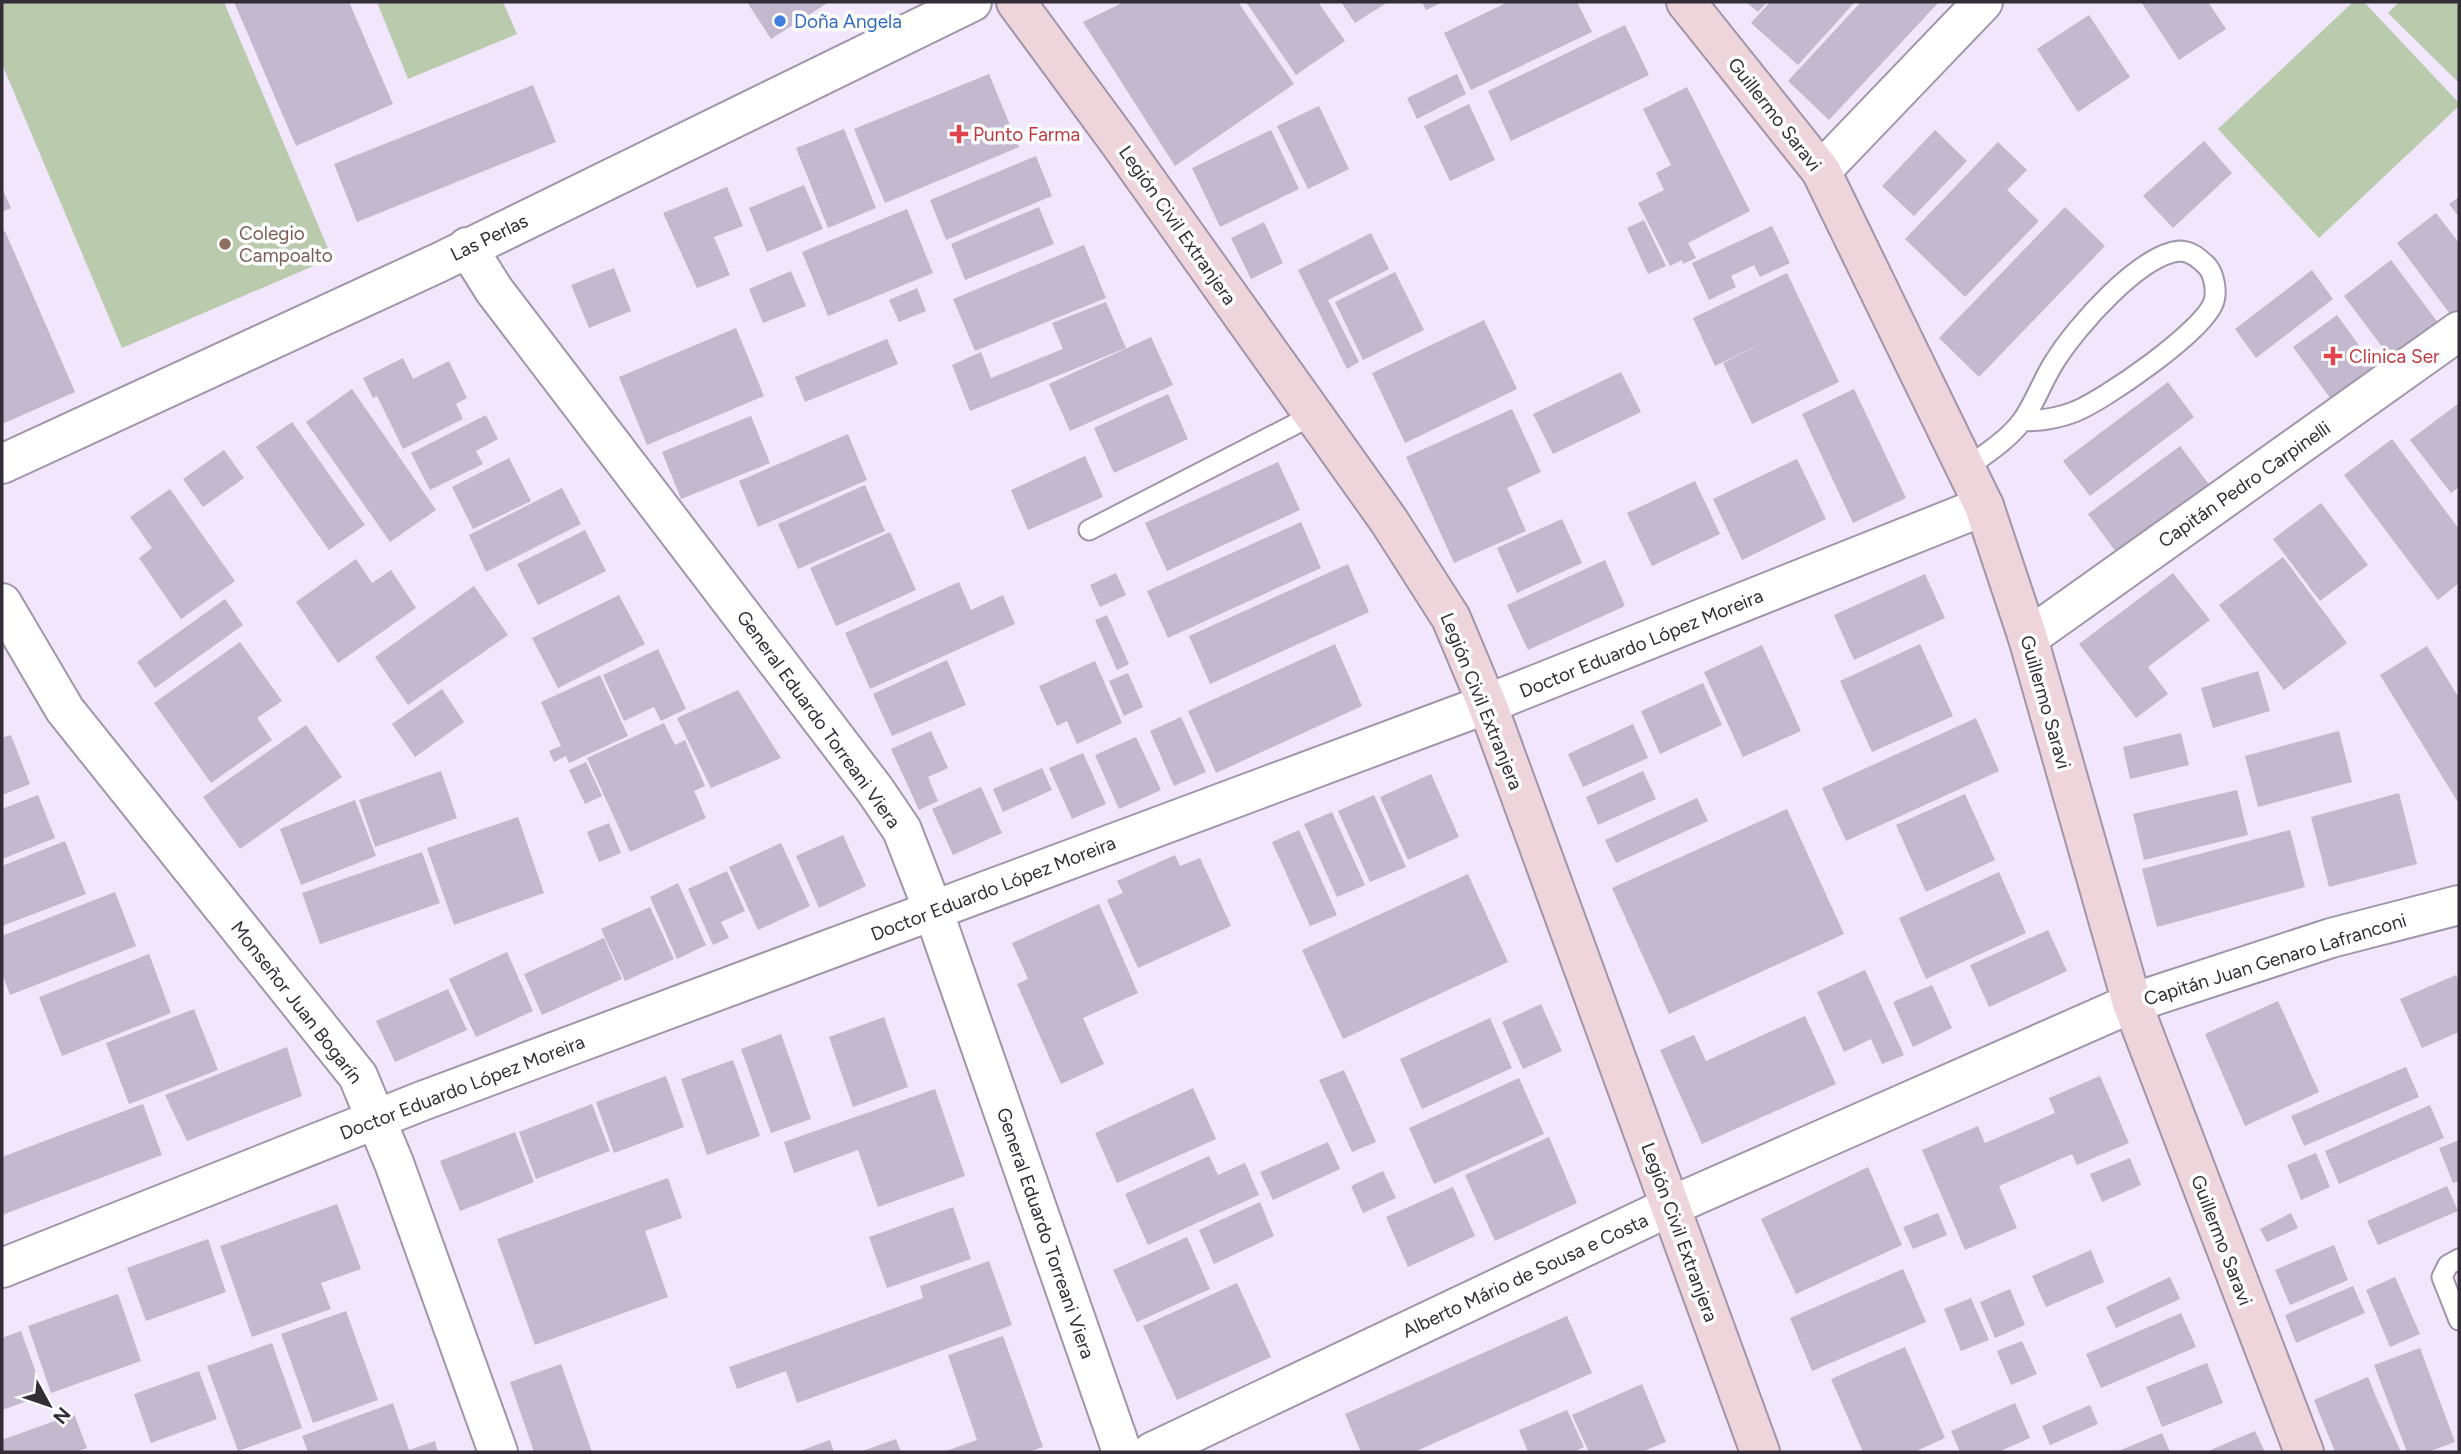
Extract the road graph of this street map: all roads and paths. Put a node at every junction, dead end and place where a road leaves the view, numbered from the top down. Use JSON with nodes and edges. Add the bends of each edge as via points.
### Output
{"nodes":[{"id":1,"x":972,"y":2,"type":"edge"},
{"id":2,"x":1016,"y":2,"type":"edge"},
{"id":3,"x":1686,"y":2,"type":"edge"},
{"id":4,"x":1983,"y":2,"type":"edge"},
{"id":5,"x":1821,"y":171,"type":"junction"},
{"id":6,"x":467,"y":247,"type":"junction"},
{"id":7,"x":2459,"y":331,"type":"edge"},
{"id":8,"x":1313,"y":415,"type":"junction"},
{"id":9,"x":2022,"y":421,"type":"junction"},
{"id":10,"x":2,"y":464,"type":"edge"},
{"id":11,"x":1965,"y":469,"type":"junction"},
{"id":12,"x":1984,"y":506,"type":"junction"},
{"id":13,"x":1088,"y":530,"type":"dead end"},
{"id":14,"x":2,"y":603,"type":"edge"},
{"id":15,"x":2028,"y":638,"type":"junction"},
{"id":16,"x":1487,"y":704,"type":"junction"},
{"id":17,"x":2459,"y":905,"type":"edge"},
{"id":18,"x":933,"y":910,"type":"junction"},
{"id":19,"x":2132,"y":1003,"type":"junction"},
{"id":20,"x":377,"y":1119,"type":"junction"},
{"id":21,"x":1671,"y":1206,"type":"junction"},
{"id":22,"x":2459,"y":1259,"type":"edge"},
{"id":23,"x":2,"y":1268,"type":"edge"},
{"id":24,"x":2459,"y":1320,"type":"edge"},
{"id":25,"x":498,"y":1452,"type":"edge"},
{"id":26,"x":1122,"y":1452,"type":"edge"},
{"id":27,"x":1152,"y":1452,"type":"edge"},
{"id":28,"x":1760,"y":1452,"type":"edge"},
{"id":29,"x":2304,"y":1452,"type":"edge"}],
"edges":[{"from":1,"to":6,"type":"street","name":"Las Perlas"},
{"from":2,"to":8,"type":"street","name":"Legión Civil Extranjera"},
{"from":3,"to":5,"type":"street","name":"Guillermo Saravi"},
{"from":4,"to":5,"type":"street"},
{"from":5,"to":11,"type":"street","name":"Guillermo Saravi"},
{"from":6,"to":10,"type":"street","name":"Las Perlas"},
{"from":6,"to":18,"type":"street","name":"General Eduardo Torreani Viera","via":[[494,290],[875,790],[902,830]]},
{"from":7,"to":15,"type":"street","name":"Capitán Pedro Carpinelli"},
{"from":8,"to":13,"type":"lane"},
{"from":8,"to":16,"type":"street","name":"Legión Civil Extranjera","via":[[1451,618]]},
{"from":9,"to":9,"type":"lane","via":[[2046,421],[2076,411],[2197,327],[2214,303],[2215,285],[2199,257],[2183,251],[2160,256],[2100,304],[2057,357]]},
{"from":9,"to":11,"type":"lane"},
{"from":11,"to":12,"type":"street","name":"Guillermo Saravi"},
{"from":12,"to":15,"type":"street","name":"Guillermo Saravi"},
{"from":12,"to":16,"type":"street","name":"Doctor Eduardo López Moreira"},
{"from":14,"to":20,"type":"street","name":"Monseñor Juan Bogarín","via":[[65,710],[358,1076]]},
{"from":15,"to":19,"type":"street","name":"Guillermo Saravi"},
{"from":16,"to":18,"type":"street","name":"Doctor Eduardo López Moreira"},
{"from":16,"to":21,"type":"street","name":"Legión Civil Extranjera"},
{"from":17,"to":19,"type":"street","name":"Capitán Juan Genaro Lafranconi","via":[[2331,938]]},
{"from":18,"to":20,"type":"street","name":"Doctor Eduardo López Moreira"},
{"from":18,"to":26,"type":"street","name":"General Eduardo Torreani Viera"},
{"from":19,"to":21,"type":"street","name":"Alberto Mário de Sousa e Costa"},
{"from":19,"to":29,"type":"street","name":"Guillermo Saravi"},
{"from":20,"to":23,"type":"street","name":"Doctor Eduardo López Moreira"},
{"from":20,"to":25,"type":"street","name":"Monseñor Juan Bogarín"},
{"from":21,"to":27,"type":"street","name":"Alberto Mário de Sousa e Costa"},
{"from":21,"to":28,"type":"street","name":"Legión Civil Extranjera"},
{"from":22,"to":24,"type":"lane","via":[[2448,1265],[2442,1277]]}]}
